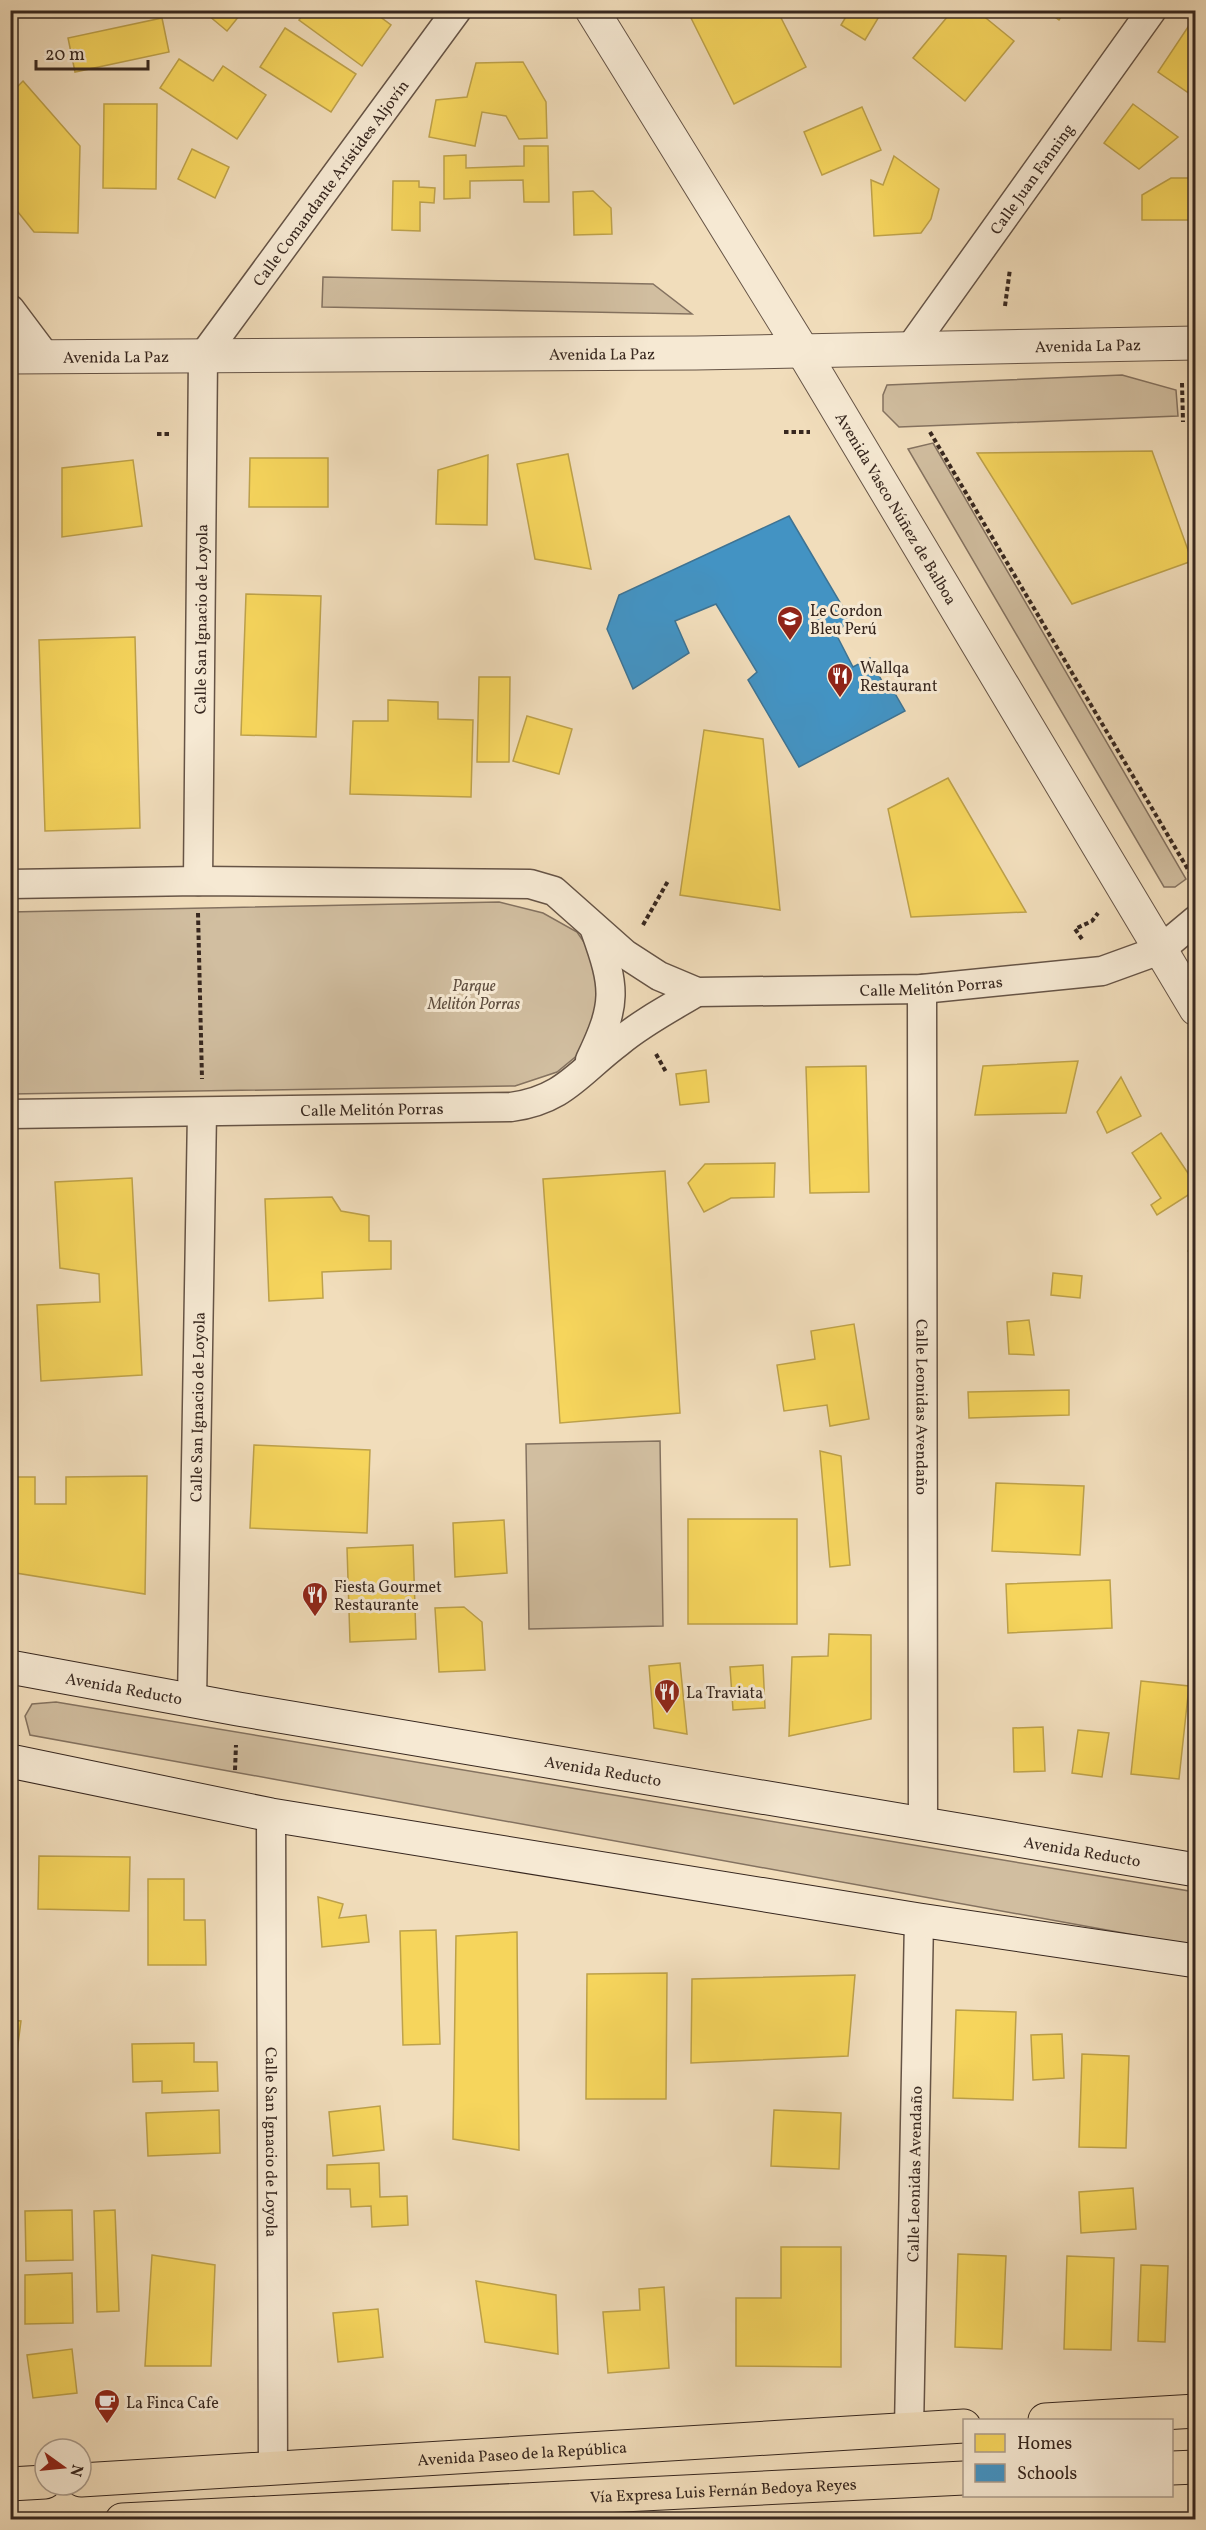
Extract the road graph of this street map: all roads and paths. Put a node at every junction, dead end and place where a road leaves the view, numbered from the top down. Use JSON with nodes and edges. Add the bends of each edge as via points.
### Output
{"nodes":[{"id":1,"x":457,"y":10,"type":"edge"},
{"id":2,"x":592,"y":10,"type":"edge"},
{"id":3,"x":1152,"y":10,"type":"edge"},
{"id":4,"x":1010,"y":266,"type":"dead end"},
{"id":5,"x":1005,"y":306,"type":"dead end"},
{"id":6,"x":10,"y":309,"type":"edge"},
{"id":7,"x":1144,"y":343,"type":"junction"},
{"id":8,"x":1196,"y":343,"type":"edge"},
{"id":9,"x":911,"y":348,"type":"junction"},
{"id":10,"x":802,"y":350,"type":"junction"},
{"id":11,"x":203,"y":356,"type":"junction"},
{"id":12,"x":10,"y":357,"type":"edge"},
{"id":13,"x":46,"y":357,"type":"junction"},
{"id":14,"x":1189,"y":371,"type":"edge"},
{"id":15,"x":1183,"y":422,"type":"dead end"},
{"id":16,"x":930,"y":432,"type":"dead end"},
{"id":17,"x":198,"y":881,"type":"junction"},
{"id":18,"x":1196,"y":883,"type":"edge"},
{"id":19,"x":10,"y":884,"type":"edge"},
{"id":20,"x":198,"y":912,"type":"dead end"},
{"id":21,"x":1196,"y":920,"type":"edge"},
{"id":22,"x":594,"y":928,"type":"junction"},
{"id":23,"x":1160,"y":950,"type":"junction"},
{"id":24,"x":922,"y":989,"type":"junction"},
{"id":25,"x":697,"y":992,"type":"junction"},
{"id":26,"x":1196,"y":1009,"type":"edge"},
{"id":27,"x":584,"y":1072,"type":"junction"},
{"id":28,"x":202,"y":1100,"type":"junction"},
{"id":29,"x":10,"y":1114,"type":"edge"},
{"id":30,"x":10,"y":1667,"type":"edge"},
{"id":31,"x":192,"y":1701,"type":"junction"},
{"id":32,"x":238,"y":1709,"type":"junction"},
{"id":33,"x":10,"y":1761,"type":"edge"},
{"id":34,"x":233,"y":1807,"type":"junction"},
{"id":35,"x":271,"y":1815,"type":"junction"},
{"id":36,"x":923,"y":1825,"type":"junction"},
{"id":37,"x":1196,"y":1870,"type":"edge"},
{"id":38,"x":919,"y":1920,"type":"junction"},
{"id":39,"x":1196,"y":1961,"type":"edge"},
{"id":40,"x":1196,"y":2411,"type":"edge"},
{"id":41,"x":1075,"y":2419,"type":"edge"},
{"id":42,"x":963,"y":2426,"type":"edge"},
{"id":43,"x":909,"y":2429,"type":"junction"},
{"id":44,"x":1196,"y":2467,"type":"edge"},
{"id":45,"x":1173,"y":2468,"type":"edge"},
{"id":46,"x":273,"y":2469,"type":"junction"},
{"id":47,"x":963,"y":2478,"type":"edge"},
{"id":48,"x":93,"y":2479,"type":"edge"},
{"id":49,"x":33,"y":2483,"type":"edge"},
{"id":50,"x":10,"y":2484,"type":"edge"},
{"id":51,"x":122,"y":2520,"type":"edge"}],
"edges":[{"from":1,"to":11,"type":"street","name":"Calle Comandante Arístides Aljovín"},
{"from":2,"to":10,"type":"main road","name":"Avenida Vasco Núñez de Balboa"},
{"from":3,"to":9,"type":"street","name":"Calle Juan Fanning"},
{"from":4,"to":5,"type":"path"},
{"from":6,"to":13,"type":"street"},
{"from":7,"to":8,"type":"main road","name":"Avenida La Paz"},
{"from":7,"to":9,"type":"main road","name":"Avenida La Paz"},
{"from":7,"to":14,"type":"street"},
{"from":9,"to":10,"type":"main road","name":"Avenida La Paz"},
{"from":10,"to":11,"type":"main road","name":"Avenida La Paz"},
{"from":10,"to":23,"type":"main road","name":"Avenida Vasco Núñez de Balboa"},
{"from":11,"to":13,"type":"main road","name":"Avenida La Paz"},
{"from":11,"to":17,"type":"street","name":"Calle San Ignacio de Loyola"},
{"from":12,"to":13,"type":"main road","name":"Avenida La Paz"},
{"from":14,"to":15,"type":"path"},
{"from":16,"to":18,"type":"path"},
{"from":17,"to":19,"type":"street","name":"Calle Melitón Porras"},
{"from":17,"to":22,"type":"street","name":"Calle Melitón Porras","via":[[530,884],[554,891]]},
{"from":20,"to":28,"type":"path"},
{"from":21,"to":23,"type":"street","name":"Calle Melitón Porras"},
{"from":22,"to":25,"type":"street","name":"Calle Melitón Porras","via":[[659,976]]},
{"from":22,"to":27,"type":"street","via":[[610,971],[612,999],[606,1027]]},
{"from":23,"to":24,"type":"street","name":"Calle Melitón Porras","via":[[1102,971]]},
{"from":23,"to":26,"type":"main road","name":"Avenida Vasco Núñez de Balboa"},
{"from":24,"to":25,"type":"street","name":"Calle Melitón Porras"},
{"from":24,"to":36,"type":"street","name":"Calle Leonidas Avendaño"},
{"from":25,"to":27,"type":"street","name":"Calle Melitón Porras","via":[[632,1032]]},
{"from":27,"to":28,"type":"street","name":"Calle Melitón Porras","via":[[561,1091],[537,1103],[511,1107]]},
{"from":28,"to":29,"type":"street","name":"Calle Melitón Porras"},
{"from":28,"to":31,"type":"street","name":"Calle San Ignacio de Loyola"},
{"from":30,"to":31,"type":"main road","name":"Avenida Reducto"},
{"from":31,"to":32,"type":"main road","name":"Avenida Reducto"},
{"from":32,"to":34,"type":"path"},
{"from":32,"to":36,"type":"main road","name":"Avenida Reducto"},
{"from":33,"to":34,"type":"main road"},
{"from":34,"to":35,"type":"main road"},
{"from":35,"to":38,"type":"main road"},
{"from":35,"to":46,"type":"street","name":"Calle San Ignacio de Loyola"},
{"from":36,"to":37,"type":"main road","name":"Avenida Reducto"},
{"from":38,"to":39,"type":"main road"},
{"from":38,"to":43,"type":"street","name":"Calle Leonidas Avendaño"},
{"from":40,"to":41,"type":"main road"},
{"from":42,"to":43,"type":"main road","name":"Avenida Paseo de la República"},
{"from":43,"to":46,"type":"main road","name":"Avenida Paseo de la República"},
{"from":44,"to":45,"type":"main road"},
{"from":46,"to":48,"type":"main road","name":"Avenida Paseo de la República"},
{"from":47,"to":51,"type":"main road","name":"Vía Expresa Luis Fernán Bedoya Reyes"},
{"from":49,"to":50,"type":"main road"}]}
